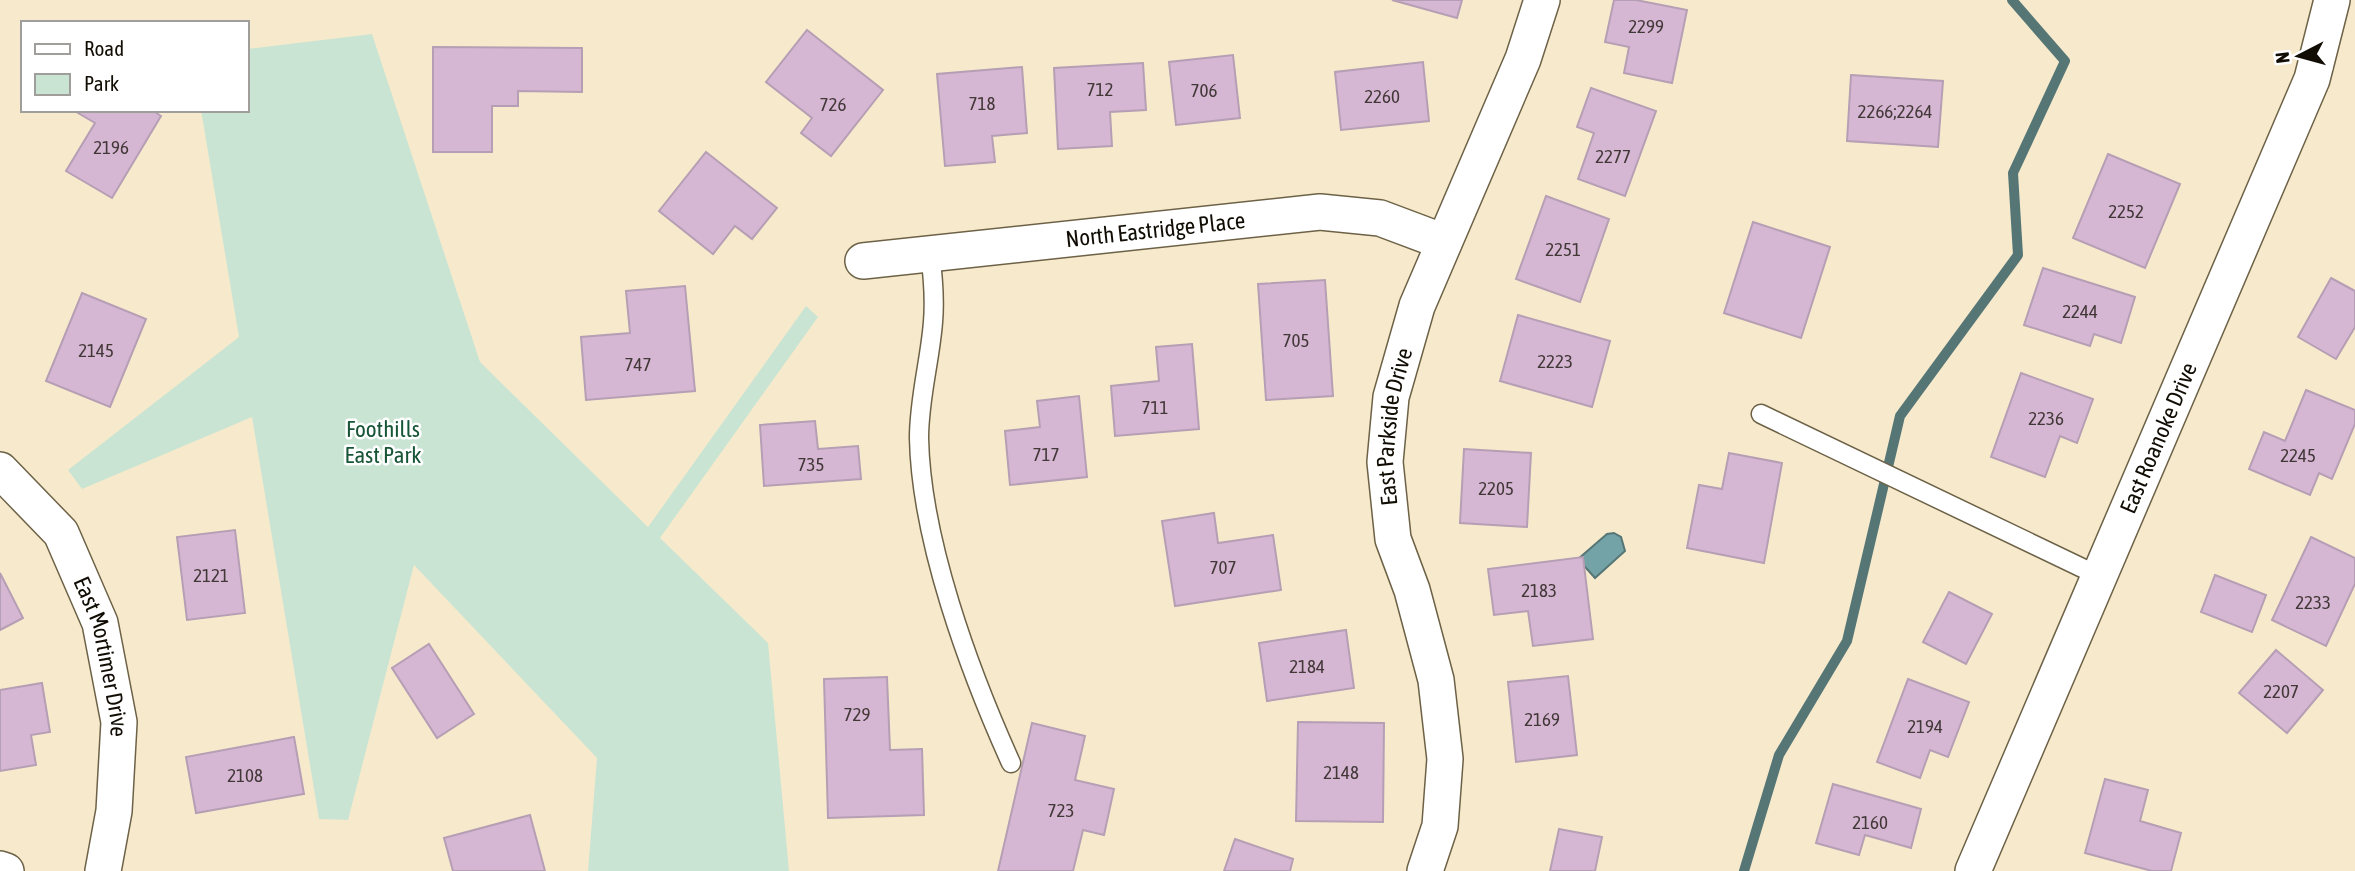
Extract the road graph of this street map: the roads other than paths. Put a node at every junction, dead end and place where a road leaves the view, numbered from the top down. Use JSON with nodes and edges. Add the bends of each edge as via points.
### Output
{"nodes":[{"id":1,"x":1542,"y":0,"type":"edge"},
{"id":2,"x":2332,"y":0,"type":"edge"},
{"id":3,"x":1444,"y":242,"type":"junction"},
{"id":4,"x":930,"y":253,"type":"junction"},
{"id":5,"x":863,"y":261,"type":"dead end"},
{"id":6,"x":1761,"y":414,"type":"dead end"},
{"id":7,"x":0,"y":470,"type":"edge"},
{"id":8,"x":2099,"y":576,"type":"junction"},
{"id":9,"x":1012,"y":763,"type":"dead end"},
{"id":10,"x":0,"y":869,"type":"edge"},
{"id":11,"x":6,"y":871,"type":"edge"},
{"id":12,"x":103,"y":871,"type":"edge"},
{"id":13,"x":1425,"y":871,"type":"edge"},
{"id":14,"x":1973,"y":871,"type":"edge"}],
"edges":[{"from":1,"to":3,"type":"street","name":"East Parkside Drive","via":[[1522,60]]},
{"from":2,"to":8,"type":"street","name":"East Roanoke Drive","via":[[2312,79]]},
{"from":3,"to":4,"type":"street","name":"North Eastridge Place","via":[[1380,218],[1320,212]]},
{"from":3,"to":13,"type":"street","name":"East Parkside Drive","via":[[1417,306],[1391,397],[1385,462],[1393,538],[1436,680],[1445,759],[1440,826]]},
{"from":4,"to":5,"type":"street","name":"North Eastridge Place"},
{"from":4,"to":9,"type":"lane","via":[[934,313],[921,391],[921,468],[953,611]]},
{"from":6,"to":8,"type":"lane"},
{"from":7,"to":12,"type":"street","name":"East Mortimer Drive","via":[[61,533],[100,623],[119,722],[114,811]]},
{"from":8,"to":14,"type":"street","name":"East Roanoke Drive"},
{"from":10,"to":11,"type":"street"}]}
